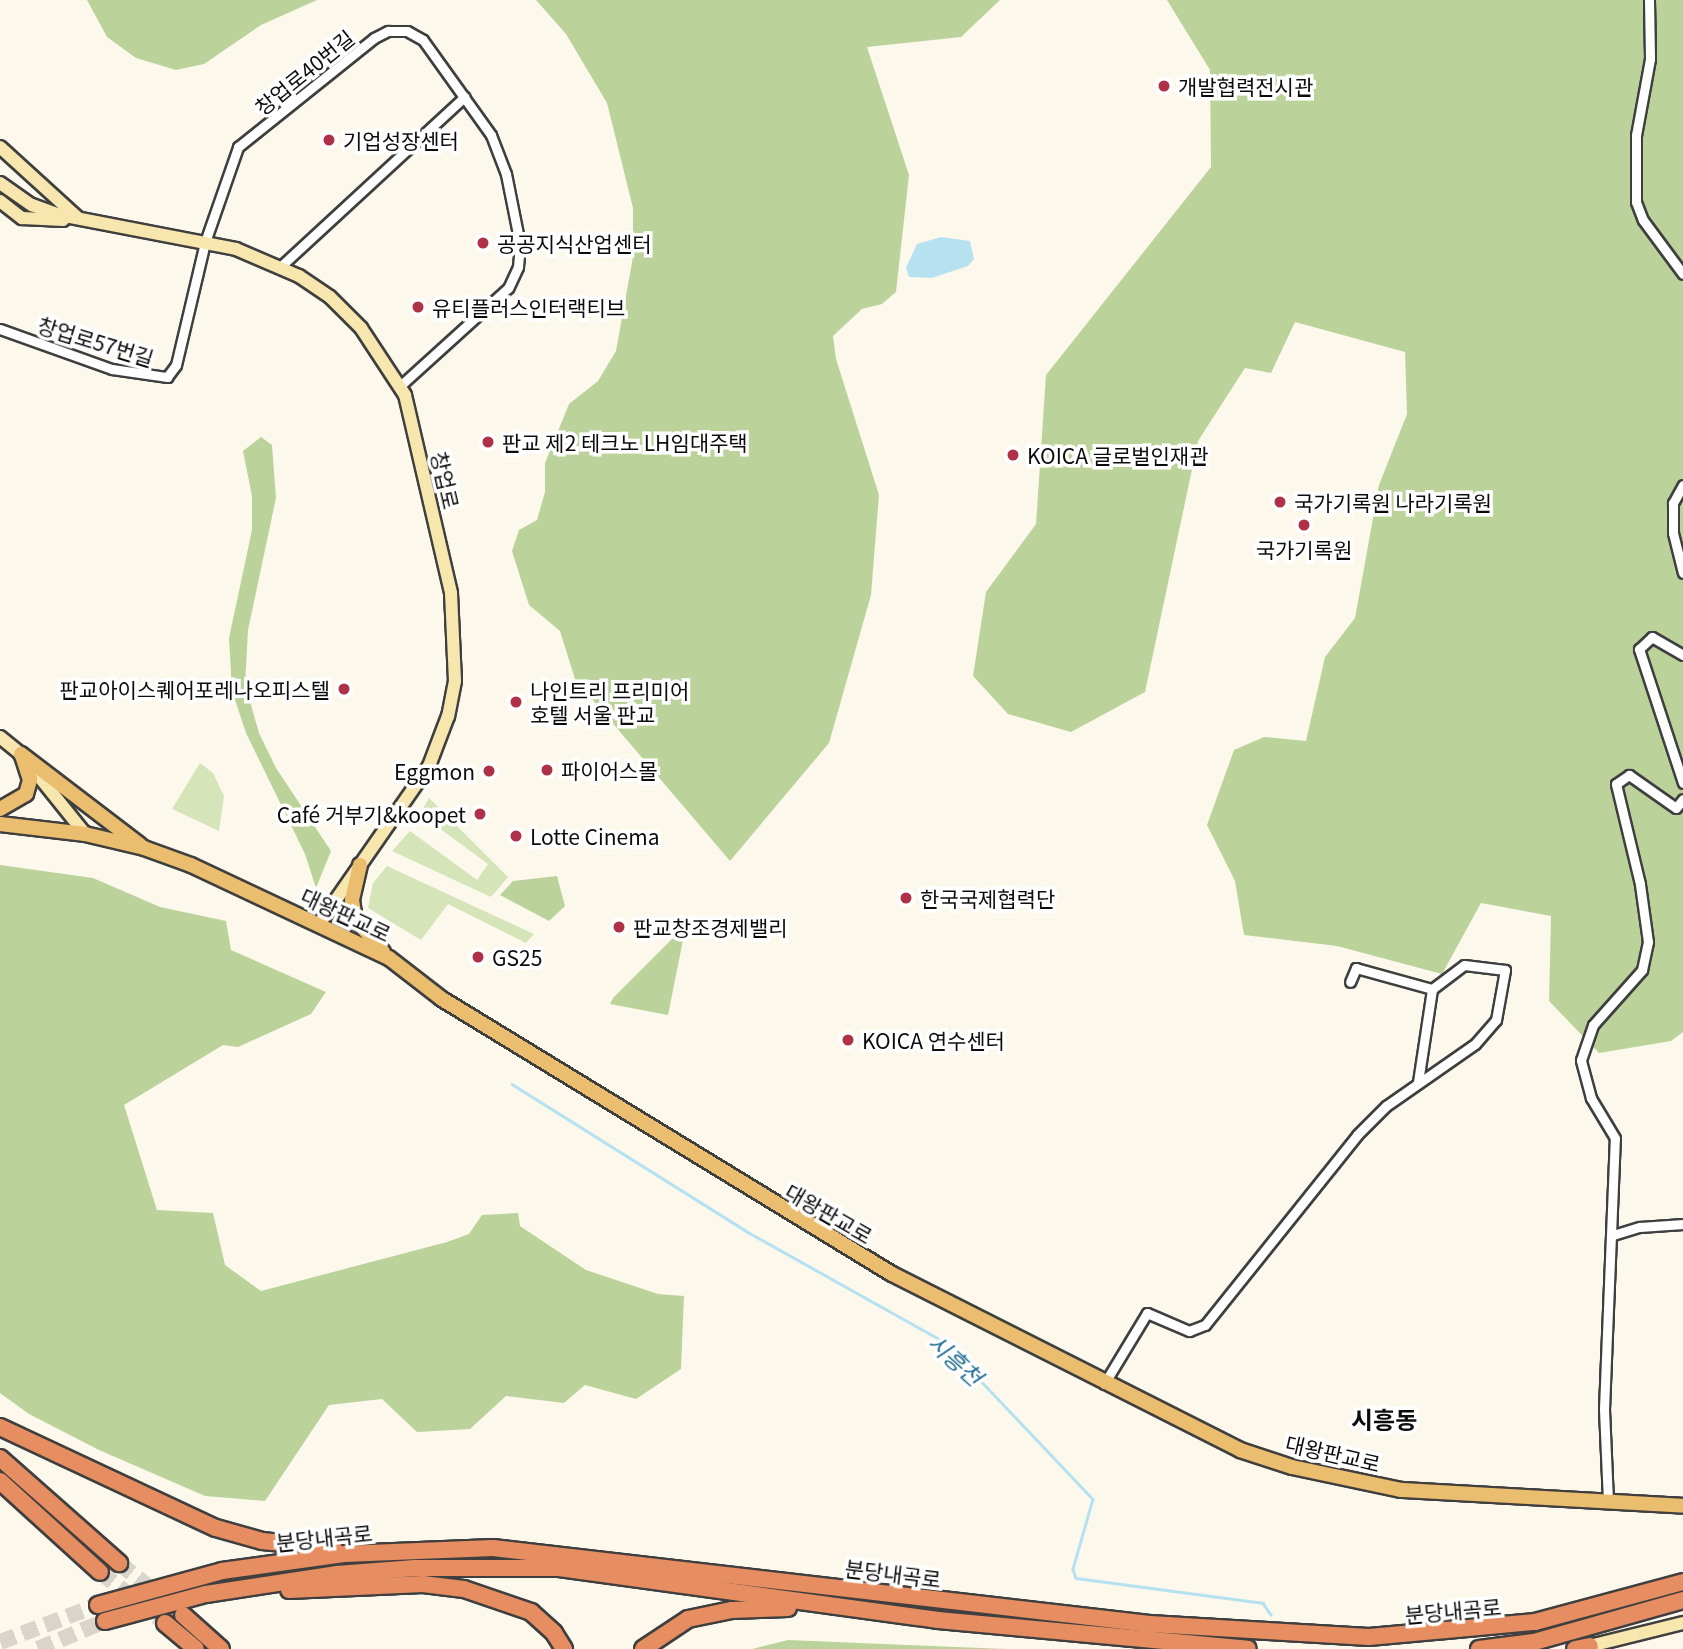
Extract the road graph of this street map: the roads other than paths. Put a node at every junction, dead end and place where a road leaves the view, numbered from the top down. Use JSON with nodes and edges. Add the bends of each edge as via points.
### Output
{"nodes":[{"id":1,"x":1649,"y":0,"type":"edge"},
{"id":2,"x":464,"y":97,"type":"junction"},
{"id":3,"x":0,"y":147,"type":"edge"},
{"id":4,"x":0,"y":183,"type":"edge"},
{"id":5,"x":0,"y":201,"type":"edge"},
{"id":6,"x":81,"y":221,"type":"junction"},
{"id":7,"x":205,"y":242,"type":"junction"},
{"id":8,"x":281,"y":267,"type":"junction"},
{"id":9,"x":1683,"y":274,"type":"edge"},
{"id":10,"x":0,"y":329,"type":"edge"},
{"id":11,"x":401,"y":385,"type":"junction"},
{"id":12,"x":1683,"y":485,"type":"edge"},
{"id":13,"x":1683,"y":573,"type":"edge"},
{"id":14,"x":1683,"y":655,"type":"edge"},
{"id":15,"x":0,"y":737,"type":"edge"},
{"id":16,"x":21,"y":754,"type":"junction"},
{"id":17,"x":1683,"y":783,"type":"edge"},
{"id":18,"x":1683,"y":799,"type":"edge"},
{"id":19,"x":0,"y":809,"type":"edge"},
{"id":20,"x":0,"y":824,"type":"edge"},
{"id":21,"x":85,"y":834,"type":"junction"},
{"id":22,"x":144,"y":848,"type":"junction"},
{"id":23,"x":360,"y":865,"type":"junction"},
{"id":24,"x":320,"y":923,"type":"junction"},
{"id":25,"x":389,"y":958,"type":"junction"},
{"id":26,"x":1350,"y":982,"type":"dead end"},
{"id":27,"x":1432,"y":989,"type":"junction"},
{"id":28,"x":1418,"y":1082,"type":"junction"},
{"id":29,"x":1683,"y":1224,"type":"edge"},
{"id":30,"x":1613,"y":1235,"type":"junction"},
{"id":31,"x":1104,"y":1384,"type":"junction"},
{"id":32,"x":0,"y":1427,"type":"edge"},
{"id":33,"x":0,"y":1458,"type":"edge"},
{"id":34,"x":0,"y":1480,"type":"edge"},
{"id":35,"x":1608,"y":1501,"type":"junction"},
{"id":36,"x":1683,"y":1507,"type":"edge"},
{"id":37,"x":407,"y":1550,"type":"junction"},
{"id":38,"x":119,"y":1563,"type":"tunnel mouth"},
{"id":39,"x":100,"y":1572,"type":"tunnel mouth"},
{"id":40,"x":1683,"y":1582,"type":"edge"},
{"id":41,"x":206,"y":1594,"type":"junction"},
{"id":42,"x":1683,"y":1601,"type":"edge"},
{"id":43,"x":99,"y":1605,"type":"tunnel mouth"},
{"id":44,"x":845,"y":1608,"type":"junction"},
{"id":45,"x":183,"y":1615,"type":"tunnel mouth"},
{"id":46,"x":105,"y":1621,"type":"tunnel mouth"},
{"id":47,"x":1683,"y":1623,"type":"edge"},
{"id":48,"x":1137,"y":1640,"type":"junction"},
{"id":49,"x":1585,"y":1648,"type":"edge"},
{"id":50,"x":186,"y":1649,"type":"edge"},
{"id":51,"x":197,"y":1649,"type":"edge"},
{"id":52,"x":221,"y":1649,"type":"edge"},
{"id":53,"x":564,"y":1649,"type":"edge"},
{"id":54,"x":643,"y":1649,"type":"edge"},
{"id":55,"x":1161,"y":1649,"type":"edge"},
{"id":56,"x":1248,"y":1649,"type":"edge"},
{"id":57,"x":1479,"y":1649,"type":"edge"}],
"edges":[{"from":1,"to":9,"type":"street","via":[[1650,59],[1636,135],[1636,202],[1643,220]]},
{"from":2,"to":7,"type":"street","name":"창업로40번길","via":[[419,36],[393,30],[378,35],[238,147]]},
{"from":2,"to":8,"type":"street"},
{"from":2,"to":11,"type":"street","name":"창업로40번길","via":[[491,135],[506,174],[520,233],[518,267],[492,306]]},
{"from":3,"to":6,"type":"street"},
{"from":4,"to":6,"type":"street","via":[[32,205]]},
{"from":5,"to":6,"type":"street","via":[[22,218]]},
{"from":6,"to":7,"type":"street","name":"창업로"},
{"from":7,"to":8,"type":"street","name":"창업로"},
{"from":7,"to":10,"type":"street","name":"창업로57번길","via":[[176,365],[167,377],[112,369]]},
{"from":8,"to":11,"type":"street","name":"창업로","via":[[330,297],[375,345]]},
{"from":11,"to":23,"type":"street","name":"창업로","via":[[451,593],[457,660],[437,749],[399,814]]},
{"from":12,"to":13,"type":"street","via":[[1673,503],[1672,533]]},
{"from":14,"to":17,"type":"street","via":[[1652,637],[1639,649]]},
{"from":15,"to":16,"type":"street"},
{"from":16,"to":19,"type":"main road","via":[[30,780],[26,794]]},
{"from":16,"to":21,"type":"street"},
{"from":16,"to":22,"type":"main road"},
{"from":18,"to":30,"type":"street","via":[[1676,808],[1629,775],[1616,784],[1640,884],[1648,942],[1642,970],[1593,1026],[1581,1060],[1591,1098],[1615,1138]]},
{"from":20,"to":21,"type":"main road","name":"대왕판교로"},
{"from":21,"to":22,"type":"main road","name":"대왕판교로"},
{"from":22,"to":24,"type":"main road","name":"대왕판교로"},
{"from":23,"to":24,"type":"street","name":"창업로"},
{"from":23,"to":25,"type":"main road","via":[[352,900],[355,918]]},
{"from":24,"to":25,"type":"main road","name":"대왕판교로"},
{"from":25,"to":31,"type":"main road","name":"대왕판교로","via":[[442,999],[775,1206],[892,1274]]},
{"from":26,"to":27,"type":"street","via":[[1356,968]]},
{"from":27,"to":28,"type":"street"},
{"from":27,"to":28,"type":"street","via":[[1464,965],[1505,970],[1496,1020],[1475,1044]]},
{"from":28,"to":31,"type":"street","via":[[1357,1135],[1205,1325],[1189,1331],[1147,1313]]},
{"from":29,"to":30,"type":"street","via":[[1640,1227]]},
{"from":30,"to":35,"type":"street","via":[[1604,1409]]},
{"from":31,"to":35,"type":"main road","name":"대왕판교로","via":[[1240,1450],[1348,1480],[1453,1496]]},
{"from":32,"to":37,"type":"highway","via":[[216,1528],[290,1545]]},
{"from":33,"to":38,"type":"highway"},
{"from":34,"to":39,"type":"highway"},
{"from":35,"to":36,"type":"main road","name":"대왕판교로"},
{"from":37,"to":40,"type":"highway","name":"분당내곡로","via":[[493,1548],[570,1554],[1150,1624],[1369,1637],[1535,1622]]},
{"from":37,"to":43,"type":"highway","name":"분당내곡로","via":[[222,1571]]},
{"from":41,"to":44,"type":"highway","name":"분당내곡로","via":[[388,1570],[559,1568]]},
{"from":41,"to":46,"type":"highway","name":"분당내곡로"},
{"from":41,"to":53,"type":"highway","via":[[443,1586],[500,1598],[531,1612]]},
{"from":42,"to":57,"type":"highway","name":"분당내곡로","via":[[1534,1642]]},
{"from":44,"to":48,"type":"highway","name":"분당내곡로"},
{"from":44,"to":54,"type":"highway","via":[[716,1613],[676,1625]]},
{"from":45,"to":52,"type":"highway"},
{"from":47,"to":49,"type":"street"},
{"from":48,"to":55,"type":"highway"},
{"from":48,"to":56,"type":"highway","name":"분당내곡로"},
{"from":50,"to":51,"type":"highway","via":[[168,1626]]}]}
